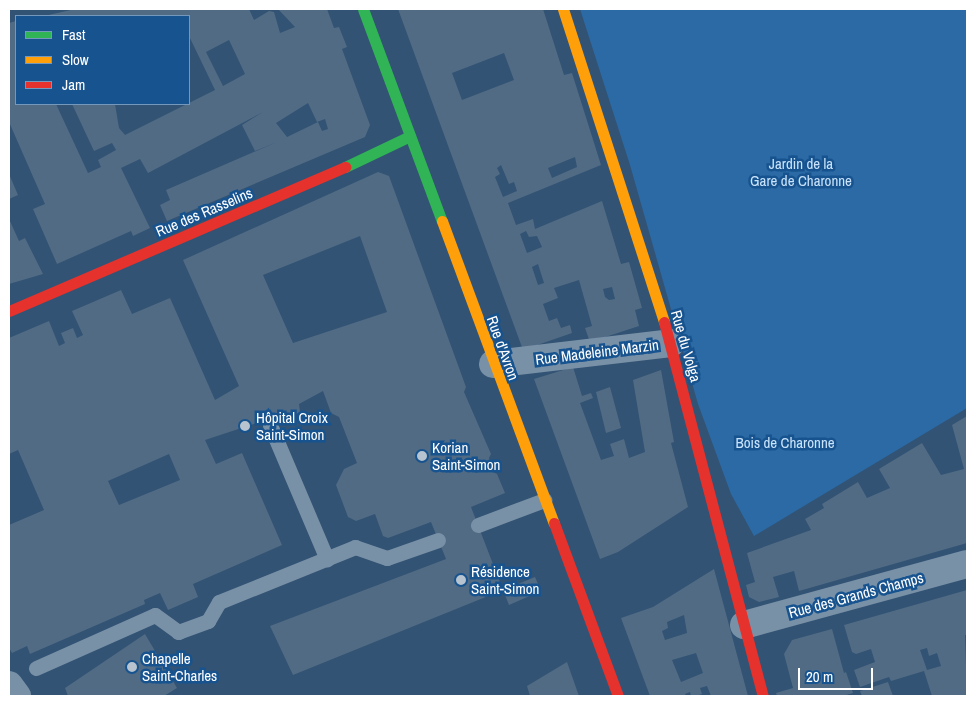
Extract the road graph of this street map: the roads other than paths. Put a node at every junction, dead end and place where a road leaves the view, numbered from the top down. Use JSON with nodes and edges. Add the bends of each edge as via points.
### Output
{"nodes":[{"id":1,"x":363,"y":9,"type":"edge"},
{"id":2,"x":563,"y":9,"type":"edge"},
{"id":3,"x":410,"y":136,"type":"junction"},
{"id":4,"x":9,"y":311,"type":"edge"},
{"id":5,"x":671,"y":343,"type":"junction"},
{"id":6,"x":493,"y":364,"type":"junction"},
{"id":7,"x":270,"y":425,"type":"dead end"},
{"id":8,"x":544,"y":500,"type":"junction"},
{"id":9,"x":478,"y":525,"type":"dead end"},
{"id":10,"x":438,"y":540,"type":"dead end"},
{"id":11,"x":327,"y":559,"type":"junction"},
{"id":12,"x":967,"y":564,"type":"edge"},
{"id":13,"x":744,"y":625,"type":"junction"},
{"id":14,"x":36,"y":668,"type":"dead end"},
{"id":15,"x":9,"y":685,"type":"edge"},
{"id":16,"x":16,"y":696,"type":"edge"},
{"id":17,"x":618,"y":696,"type":"edge"},
{"id":18,"x":764,"y":696,"type":"edge"}],
"edges":[{"from":1,"to":3,"type":"street","name":"Rue d'Avron"},
{"from":2,"to":5,"type":"street","name":"Rue du Volga"},
{"from":3,"to":4,"type":"street","name":"Rue des Rasselins","via":[[382,151]]},
{"from":3,"to":6,"type":"street","name":"Rue d'Avron"},
{"from":5,"to":6,"type":"street","name":"Rue Madeleine Marzin"},
{"from":5,"to":13,"type":"street","name":"Rue du Volga"},
{"from":6,"to":8,"type":"street","name":"Rue d'Avron"},
{"from":7,"to":11,"type":"lane"},
{"from":8,"to":9,"type":"lane"},
{"from":8,"to":17,"type":"street","name":"Rue d'Avron"},
{"from":10,"to":11,"type":"lane","via":[[387,558],[355,547]]},
{"from":11,"to":14,"type":"lane","via":[[219,602],[208,621],[178,632],[155,615]]},
{"from":12,"to":13,"type":"street","name":"Rue des Grands Champs"},
{"from":13,"to":18,"type":"street","name":"Rue du Volga"},
{"from":15,"to":16,"type":"street"}]}
